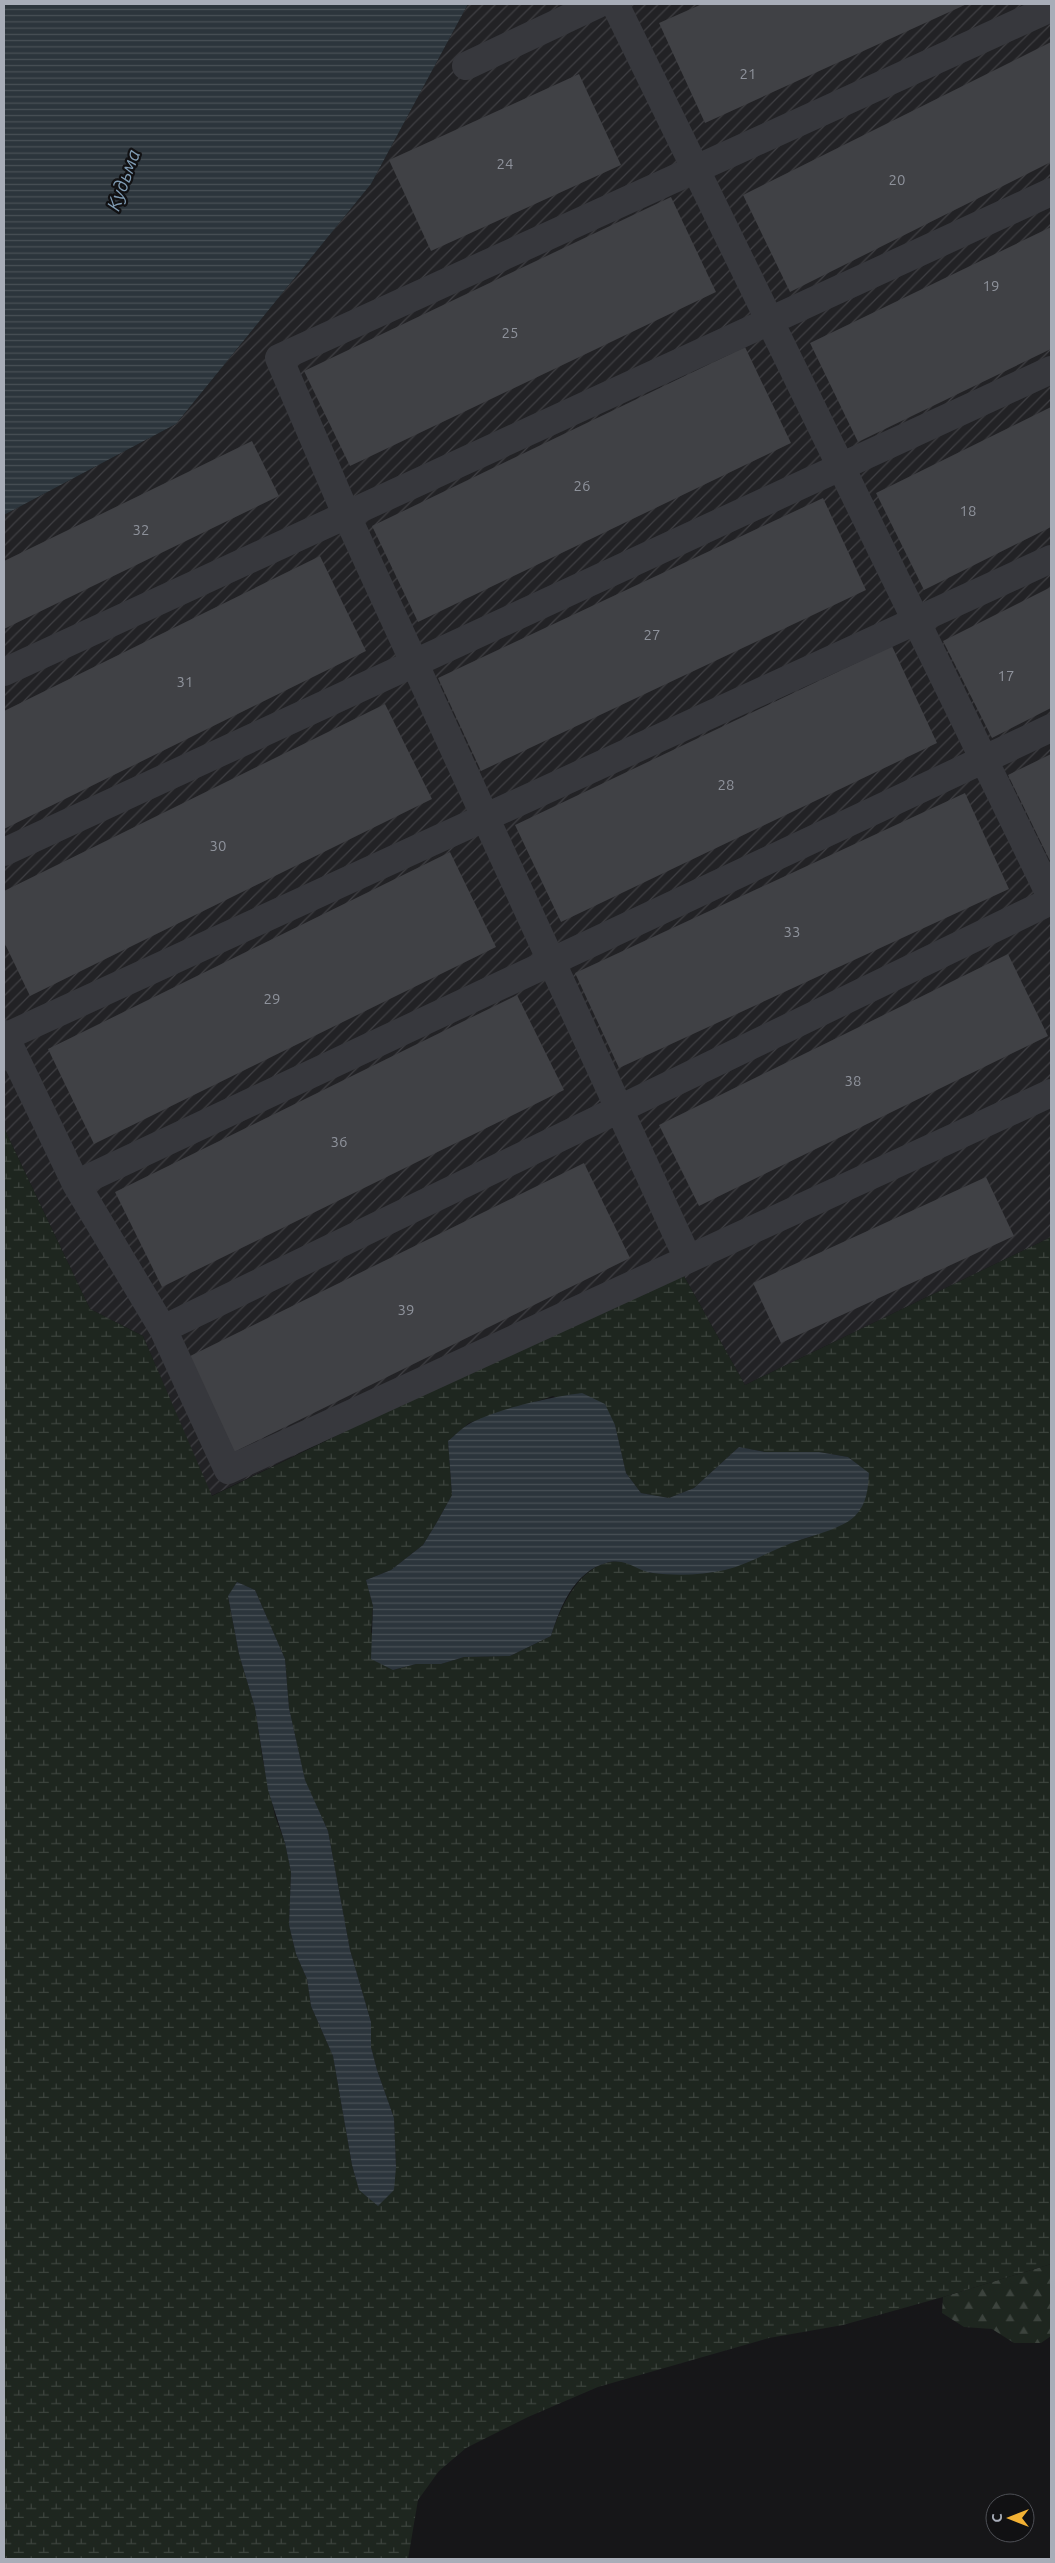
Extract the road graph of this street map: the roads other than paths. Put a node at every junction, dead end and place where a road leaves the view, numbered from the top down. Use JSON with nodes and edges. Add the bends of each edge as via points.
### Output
{"nodes":[{"id":1,"x":598,"y":4,"type":"edge"},
{"id":2,"x":615,"y":4,"type":"edge"},
{"id":3,"x":1051,"y":8,"type":"edge"},
{"id":4,"x":466,"y":66,"type":"dead end"},
{"id":5,"x":695,"y":169,"type":"junction"},
{"id":6,"x":1051,"y":192,"type":"edge"},
{"id":7,"x":770,"y":321,"type":"junction"},
{"id":8,"x":1051,"y":370,"type":"edge"},
{"id":9,"x":840,"y":467,"type":"junction"},
{"id":10,"x":346,"y":514,"type":"junction"},
{"id":11,"x":1051,"y":559,"type":"edge"},
{"id":12,"x":916,"y":621,"type":"junction"},
{"id":13,"x":414,"y":662,"type":"junction"},
{"id":14,"x":4,"y":672,"type":"edge"},
{"id":15,"x":1051,"y":728,"type":"edge"},
{"id":16,"x":984,"y":759,"type":"junction"},
{"id":17,"x":486,"y":817,"type":"junction"},
{"id":18,"x":4,"y":852,"type":"edge"},
{"id":19,"x":1051,"y":897,"type":"edge"},
{"id":20,"x":1051,"y":901,"type":"edge"},
{"id":21,"x":553,"y":961,"type":"junction"},
{"id":22,"x":5,"y":1035,"type":"edge"},
{"id":23,"x":1051,"y":1093,"type":"edge"},
{"id":24,"x":622,"y":1110,"type":"junction"},
{"id":25,"x":76,"y":1184,"type":"junction"},
{"id":26,"x":688,"y":1259,"type":"junction"},
{"id":27,"x":163,"y":1329,"type":"junction"}],
"edges":[{"from":1,"to":4,"type":"lane"},
{"from":2,"to":5,"type":"lane"},
{"from":3,"to":5,"type":"lane"},
{"from":5,"to":7,"type":"lane"},
{"from":5,"to":10,"type":"lane","via":[[279,358]]},
{"from":6,"to":7,"type":"lane"},
{"from":7,"to":9,"type":"lane"},
{"from":7,"to":10,"type":"lane"},
{"from":8,"to":9,"type":"lane"},
{"from":9,"to":12,"type":"lane"},
{"from":9,"to":13,"type":"lane"},
{"from":10,"to":13,"type":"lane"},
{"from":10,"to":14,"type":"lane"},
{"from":11,"to":12,"type":"lane"},
{"from":12,"to":16,"type":"lane"},
{"from":12,"to":17,"type":"lane"},
{"from":13,"to":17,"type":"lane"},
{"from":13,"to":18,"type":"lane"},
{"from":15,"to":16,"type":"lane"},
{"from":16,"to":19,"type":"lane"},
{"from":16,"to":21,"type":"lane"},
{"from":17,"to":21,"type":"lane"},
{"from":17,"to":22,"type":"lane"},
{"from":20,"to":24,"type":"lane"},
{"from":21,"to":24,"type":"lane"},
{"from":21,"to":25,"type":"lane"},
{"from":22,"to":25,"type":"lane"},
{"from":23,"to":26,"type":"lane"},
{"from":24,"to":26,"type":"lane"},
{"from":24,"to":27,"type":"lane"},
{"from":25,"to":27,"type":"lane"},
{"from":26,"to":27,"type":"lane","via":[[228,1470]]}]}
